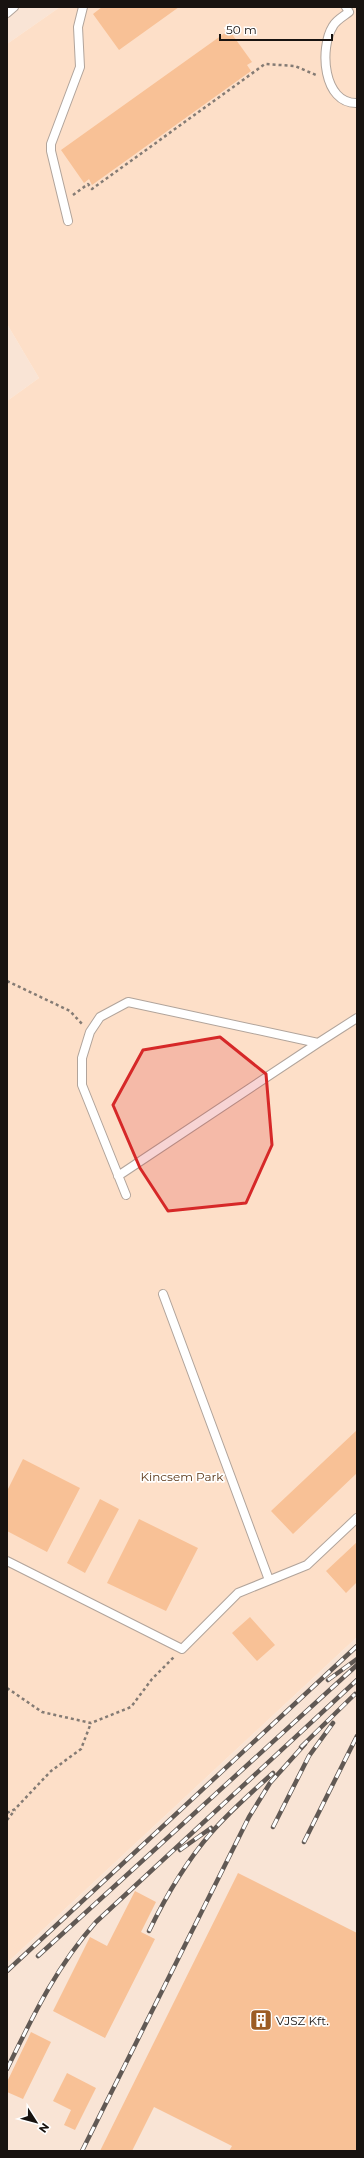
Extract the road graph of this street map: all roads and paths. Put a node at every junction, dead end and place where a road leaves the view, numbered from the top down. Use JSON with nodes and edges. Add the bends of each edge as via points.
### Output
{"nodes":[{"id":1,"x":14,"y":7,"type":"edge"},
{"id":2,"x":83,"y":7,"type":"edge"},
{"id":3,"x":346,"y":7,"type":"edge"},
{"id":4,"x":7,"y":13,"type":"edge"},
{"id":5,"x":329,"y":81,"type":"junction"},
{"id":6,"x":357,"y":103,"type":"edge"},
{"id":7,"x":63,"y":201,"type":"junction"},
{"id":8,"x":68,"y":221,"type":"dead end"},
{"id":9,"x":7,"y":982,"type":"edge"},
{"id":10,"x":357,"y":1018,"type":"edge"},
{"id":11,"x":90,"y":1032,"type":"junction"},
{"id":12,"x":318,"y":1043,"type":"junction"},
{"id":13,"x":118,"y":1176,"type":"junction"},
{"id":14,"x":126,"y":1195,"type":"dead end"},
{"id":15,"x":163,"y":1294,"type":"dead end"},
{"id":16,"x":357,"y":1518,"type":"edge"},
{"id":17,"x":7,"y":1561,"type":"edge"},
{"id":18,"x":269,"y":1580,"type":"junction"},
{"id":19,"x":182,"y":1649,"type":"junction"},
{"id":20,"x":7,"y":1688,"type":"edge"},
{"id":21,"x":91,"y":1723,"type":"junction"},
{"id":22,"x":15,"y":1809,"type":"junction"},
{"id":23,"x":7,"y":1813,"type":"edge"},
{"id":24,"x":7,"y":1820,"type":"edge"}],
"edges":[{"from":1,"to":4,"type":"lane"},
{"from":2,"to":7,"type":"lane","via":[[78,27],[80,68],[50,151]]},
{"from":3,"to":5,"type":"lane","via":[[349,12],[333,25],[326,42],[324,63]]},
{"from":5,"to":6,"type":"lane","via":[[338,96],[351,103]]},
{"from":5,"to":7,"type":"path","via":[[295,66],[265,64],[92,189],[88,184]]},
{"from":7,"to":8,"type":"lane"},
{"from":9,"to":11,"type":"path","via":[[70,1011]]},
{"from":10,"to":12,"type":"lane"},
{"from":11,"to":12,"type":"lane","via":[[100,1018],[128,1002]]},
{"from":11,"to":13,"type":"lane","via":[[82,1058],[82,1085]]},
{"from":12,"to":13,"type":"lane"},
{"from":13,"to":14,"type":"lane"},
{"from":15,"to":18,"type":"lane"},
{"from":16,"to":18,"type":"lane","via":[[307,1565]]},
{"from":17,"to":19,"type":"lane"},
{"from":18,"to":19,"type":"lane","via":[[238,1593]]},
{"from":19,"to":21,"type":"path","via":[[152,1679],[131,1707]]},
{"from":20,"to":21,"type":"path","via":[[42,1712]]},
{"from":21,"to":22,"type":"path","via":[[81,1749],[50,1771]]},
{"from":22,"to":23,"type":"path"},
{"from":22,"to":24,"type":"path"}]}
